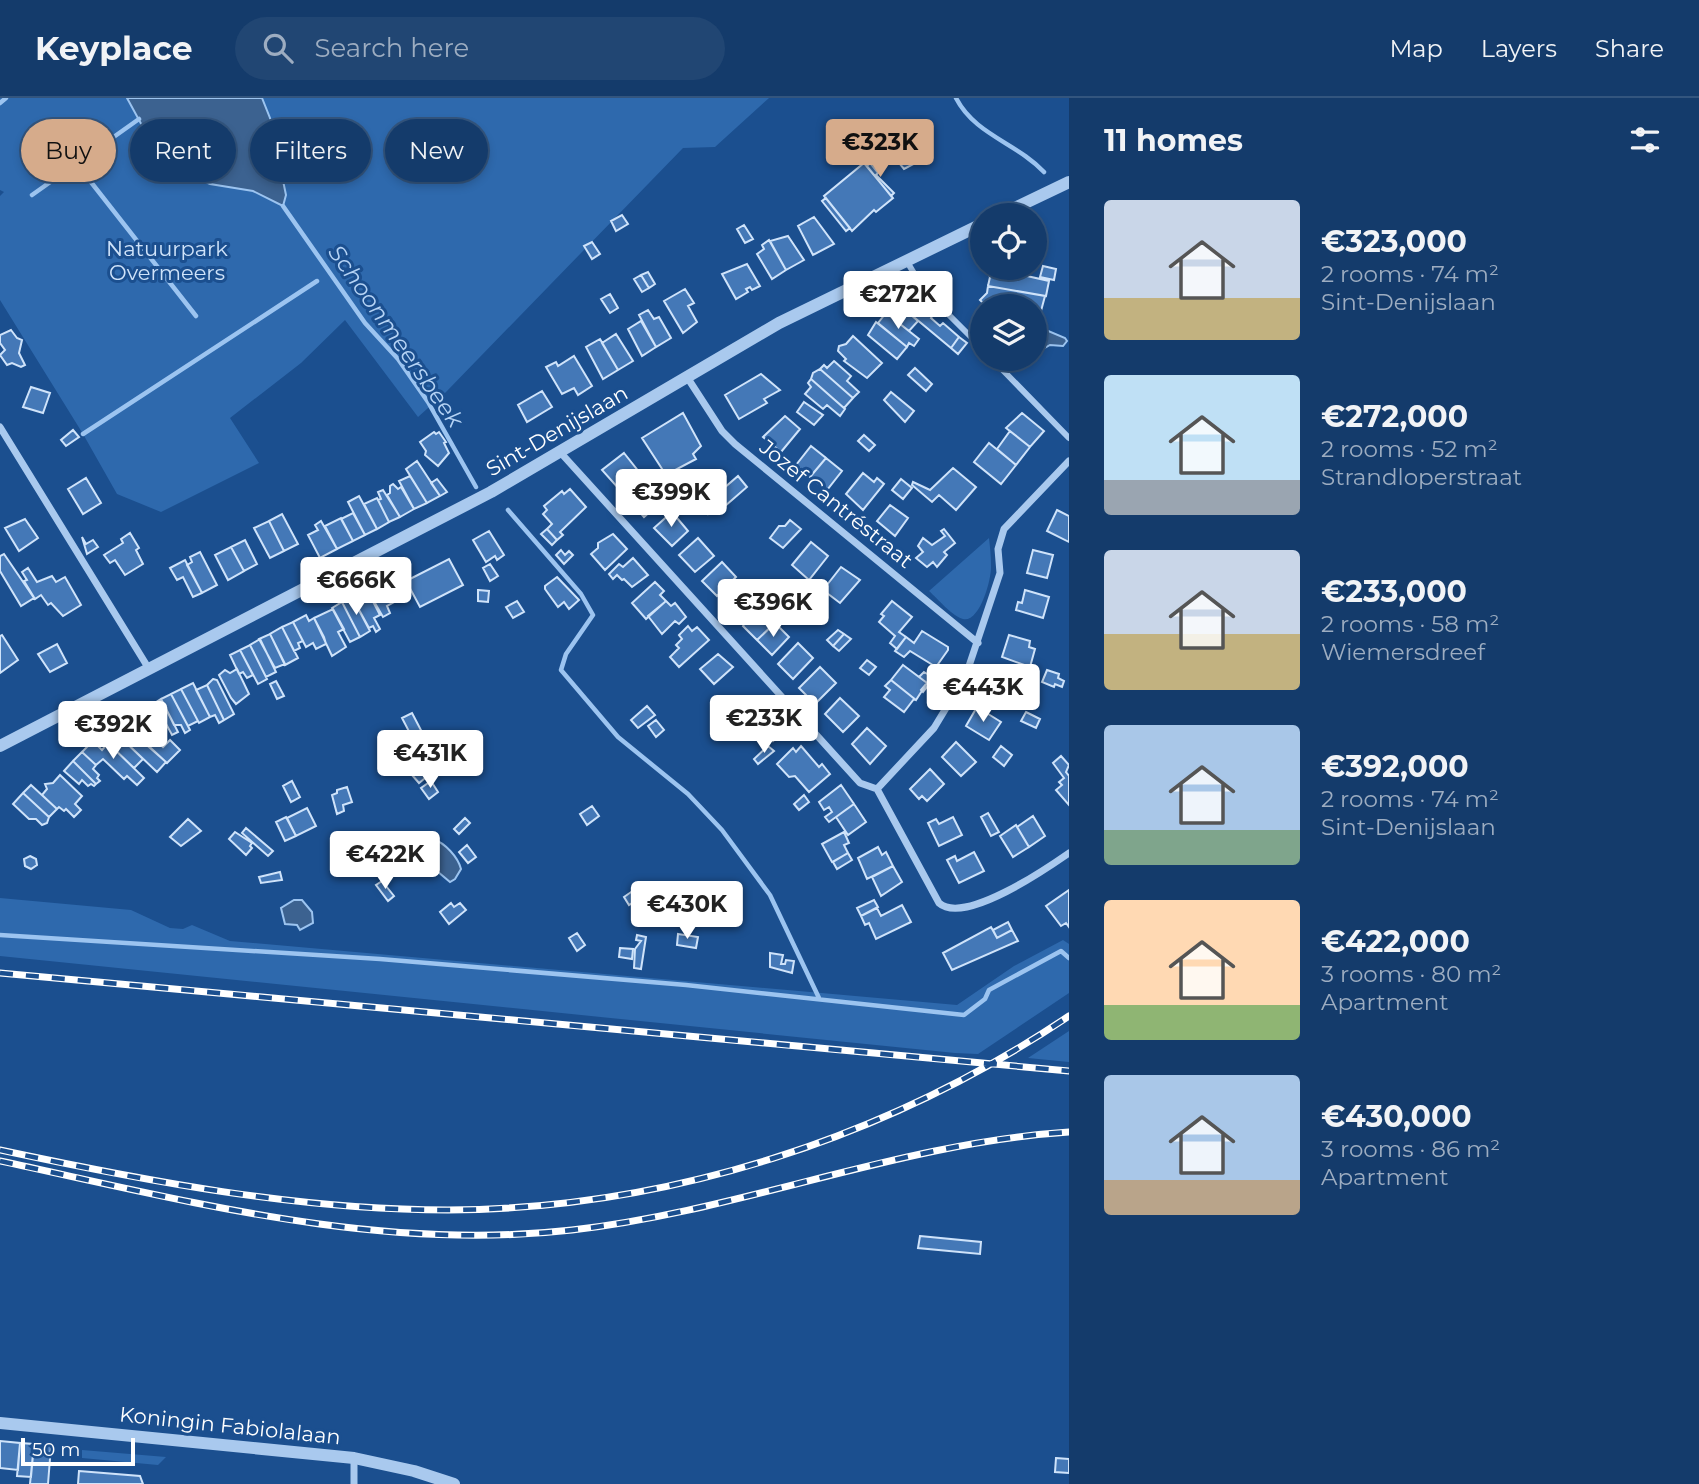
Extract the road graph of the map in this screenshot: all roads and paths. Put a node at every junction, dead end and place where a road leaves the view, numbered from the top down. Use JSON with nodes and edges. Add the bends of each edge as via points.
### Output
{"nodes":[{"id":1,"x":1069,"y":182,"type":"edge"},
{"id":2,"x":1025,"y":203,"type":"edge"},
{"id":3,"x":970,"y":230,"type":"edge"},
{"id":4,"x":906,"y":260,"type":"junction"},
{"id":5,"x":970,"y":336,"type":"edge"},
{"id":6,"x":1004,"y":371,"type":"edge"},
{"id":7,"x":687,"y":377,"type":"junction"},
{"id":8,"x":0,"y":427,"type":"edge"},
{"id":9,"x":1069,"y":438,"type":"edge"},
{"id":10,"x":560,"y":452,"type":"junction"},
{"id":11,"x":1069,"y":461,"type":"edge"},
{"id":12,"x":978,"y":643,"type":"junction"},
{"id":13,"x":149,"y":668,"type":"junction"},
{"id":14,"x":0,"y":746,"type":"edge"},
{"id":15,"x":877,"y":789,"type":"junction"},
{"id":16,"x":1069,"y":853,"type":"edge"},
{"id":17,"x":0,"y":1423,"type":"edge"},
{"id":18,"x":354,"y":1458,"type":"junction"},
{"id":19,"x":354,"y":1484,"type":"edge"},
{"id":20,"x":454,"y":1484,"type":"edge"}],
"edges":[{"from":1,"to":2,"type":"street"},
{"from":3,"to":4,"type":"street","name":"Sint-Denijslaan"},
{"from":4,"to":5,"type":"street","via":[[925,290]]},
{"from":4,"to":7,"type":"street","name":"Sint-Denijslaan","via":[[779,323]]},
{"from":6,"to":9,"type":"street"},
{"from":7,"to":10,"type":"street","name":"Sint-Denijslaan"},
{"from":7,"to":12,"type":"street","name":"Jozef Cantréstraat","via":[[735,444]]},
{"from":8,"to":13,"type":"street"},
{"from":10,"to":13,"type":"street","name":"Sint-Denijslaan"},
{"from":10,"to":15,"type":"street","via":[[860,783]]},
{"from":11,"to":12,"type":"street","via":[[1003,529],[998,550],[1000,573]]},
{"from":12,"to":15,"type":"street","via":[[966,675],[934,728]]},
{"from":13,"to":14,"type":"street","name":"Sint-Denijslaan"},
{"from":15,"to":16,"type":"street","via":[[944,908],[957,910],[983,901]]},
{"from":17,"to":18,"type":"street","name":"Koningin Fabiolalaan"},
{"from":18,"to":19,"type":"street"},
{"from":18,"to":20,"type":"street","name":"Koningin Fabiolalaan"}]}
